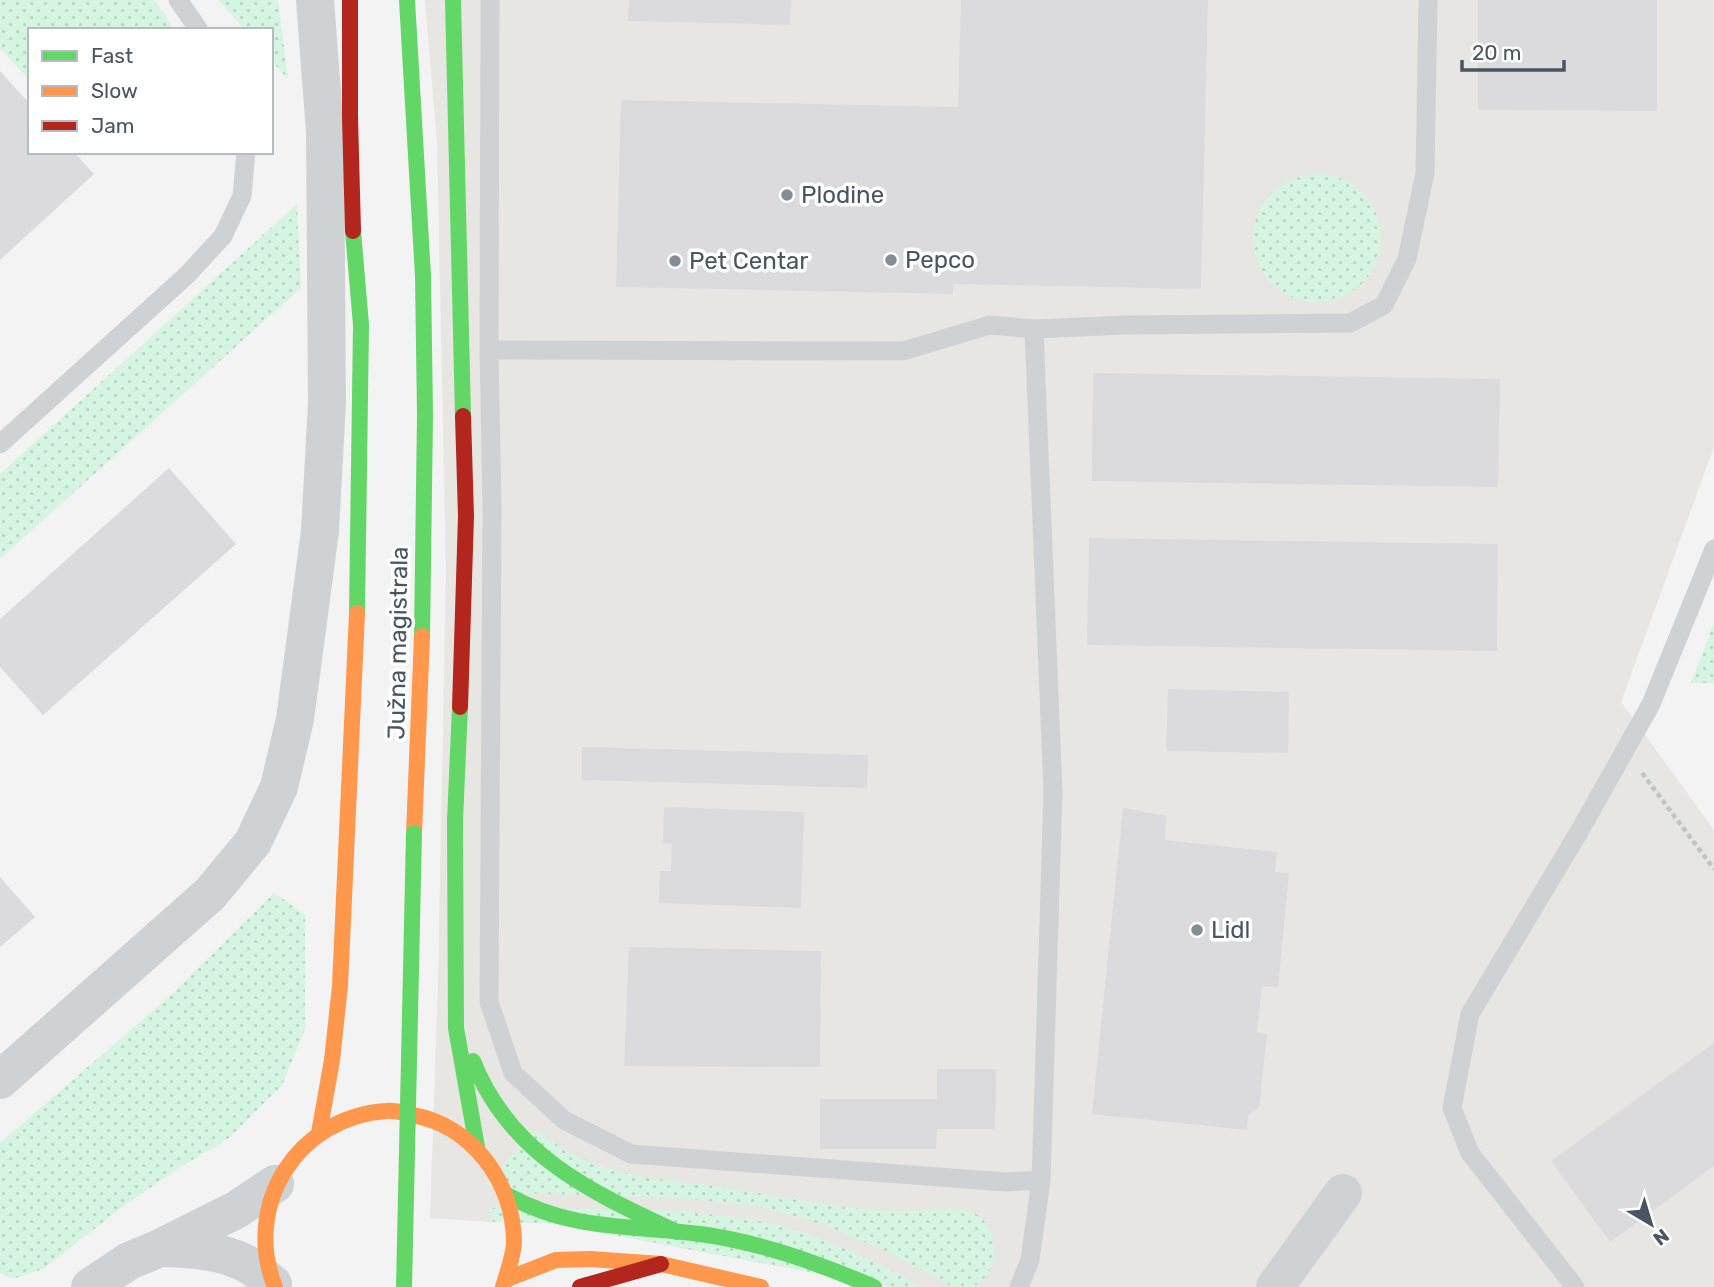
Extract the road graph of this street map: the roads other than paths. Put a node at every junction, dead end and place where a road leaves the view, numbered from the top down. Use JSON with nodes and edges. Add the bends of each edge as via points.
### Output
{"nodes":[{"id":1,"x":178,"y":0,"type":"edge"},
{"id":2,"x":315,"y":0,"type":"edge"},
{"id":3,"x":350,"y":0,"type":"edge"},
{"id":4,"x":407,"y":0,"type":"edge"},
{"id":5,"x":453,"y":0,"type":"edge"},
{"id":6,"x":490,"y":0,"type":"edge"},
{"id":7,"x":1428,"y":0,"type":"edge"},
{"id":8,"x":198,"y":28,"type":"edge"},
{"id":9,"x":246,"y":154,"type":"edge"},
{"id":10,"x":1034,"y":329,"type":"junction"},
{"id":11,"x":489,"y":350,"type":"junction"},
{"id":12,"x":0,"y":444,"type":"edge"},
{"id":13,"x":1714,"y":549,"type":"edge"},
{"id":14,"x":456,"y":1010,"type":"junction"},
{"id":15,"x":0,"y":1080,"type":"edge"},
{"id":16,"x":319,"y":1133,"type":"junction"},
{"id":17,"x":477,"y":1147,"type":"junction"},
{"id":18,"x":1041,"y":1180,"type":"junction"},
{"id":19,"x":275,"y":1184,"type":"junction"},
{"id":20,"x":1343,"y":1193,"type":"dead end"},
{"id":21,"x":508,"y":1195,"type":"junction"},
{"id":22,"x":677,"y":1232,"type":"junction"},
{"id":23,"x":160,"y":1248,"type":"junction"},
{"id":24,"x":660,"y":1264,"type":"junction"},
{"id":25,"x":505,"y":1283,"type":"edge"},
{"id":26,"x":274,"y":1286,"type":"edge"},
{"id":27,"x":90,"y":1287,"type":"edge"},
{"id":28,"x":404,"y":1287,"type":"edge"},
{"id":29,"x":580,"y":1287,"type":"edge"},
{"id":30,"x":761,"y":1287,"type":"edge"},
{"id":31,"x":874,"y":1287,"type":"edge"},
{"id":32,"x":1019,"y":1287,"type":"edge"},
{"id":33,"x":1275,"y":1287,"type":"edge"},
{"id":34,"x":1574,"y":1287,"type":"edge"}],
"edges":[{"from":1,"to":8,"type":"lane"},
{"from":2,"to":15,"type":"street","via":[[325,132],[327,402],[318,544],[295,719],[279,787],[253,842],[210,894]]},
{"from":3,"to":16,"type":"main road","via":[[348,98],[361,321],[357,586],[339,993],[328,1098]]},
{"from":4,"to":28,"type":"main road","name":"Južna magistrala","bridge":true,"via":[[425,393]]},
{"from":5,"to":14,"type":"main road","via":[[466,516],[455,820]]},
{"from":6,"to":11,"type":"lane"},
{"from":7,"to":10,"type":"lane","via":[[1425,173],[1407,260],[1384,305],[1350,323]]},
{"from":9,"to":12,"type":"lane","via":[[243,196],[223,236],[187,275]]},
{"from":10,"to":11,"type":"lane","via":[[990,325],[903,351]]},
{"from":10,"to":18,"type":"lane","via":[[1053,792]]},
{"from":11,"to":18,"type":"lane","via":[[489,1002],[513,1073],[564,1120],[631,1154],[1006,1182]]},
{"from":13,"to":34,"type":"lane","via":[[1651,704],[1470,1014],[1452,1108],[1470,1153]]},
{"from":14,"to":17,"type":"main road","via":[[463,1080]]},
{"from":14,"to":22,"type":"main road","via":[[491,1101],[525,1140],[588,1188]]},
{"from":16,"to":17,"type":"main road","via":[[350,1117],[384,1111],[418,1114],[450,1126]]},
{"from":16,"to":19,"type":"main road","via":[[294,1156]]},
{"from":17,"to":21,"type":"main road"},
{"from":18,"to":32,"type":"lane","via":[[1030,1261]]},
{"from":19,"to":23,"type":"street","via":[[236,1210]]},
{"from":19,"to":26,"type":"main road","via":[[265,1217],[265,1251]]},
{"from":20,"to":33,"type":"street"},
{"from":21,"to":22,"type":"main road","via":[[560,1219]]},
{"from":21,"to":25,"type":"main road","via":[[514,1238]]},
{"from":22,"to":31,"type":"main road","via":[[758,1245]]},
{"from":23,"to":26,"type":"street","via":[[225,1256],[250,1266]]},
{"from":23,"to":27,"type":"street","via":[[129,1261]]},
{"from":24,"to":25,"type":"main road","via":[[556,1261]]},
{"from":24,"to":29,"type":"main road"},
{"from":24,"to":30,"type":"main road"}]}
